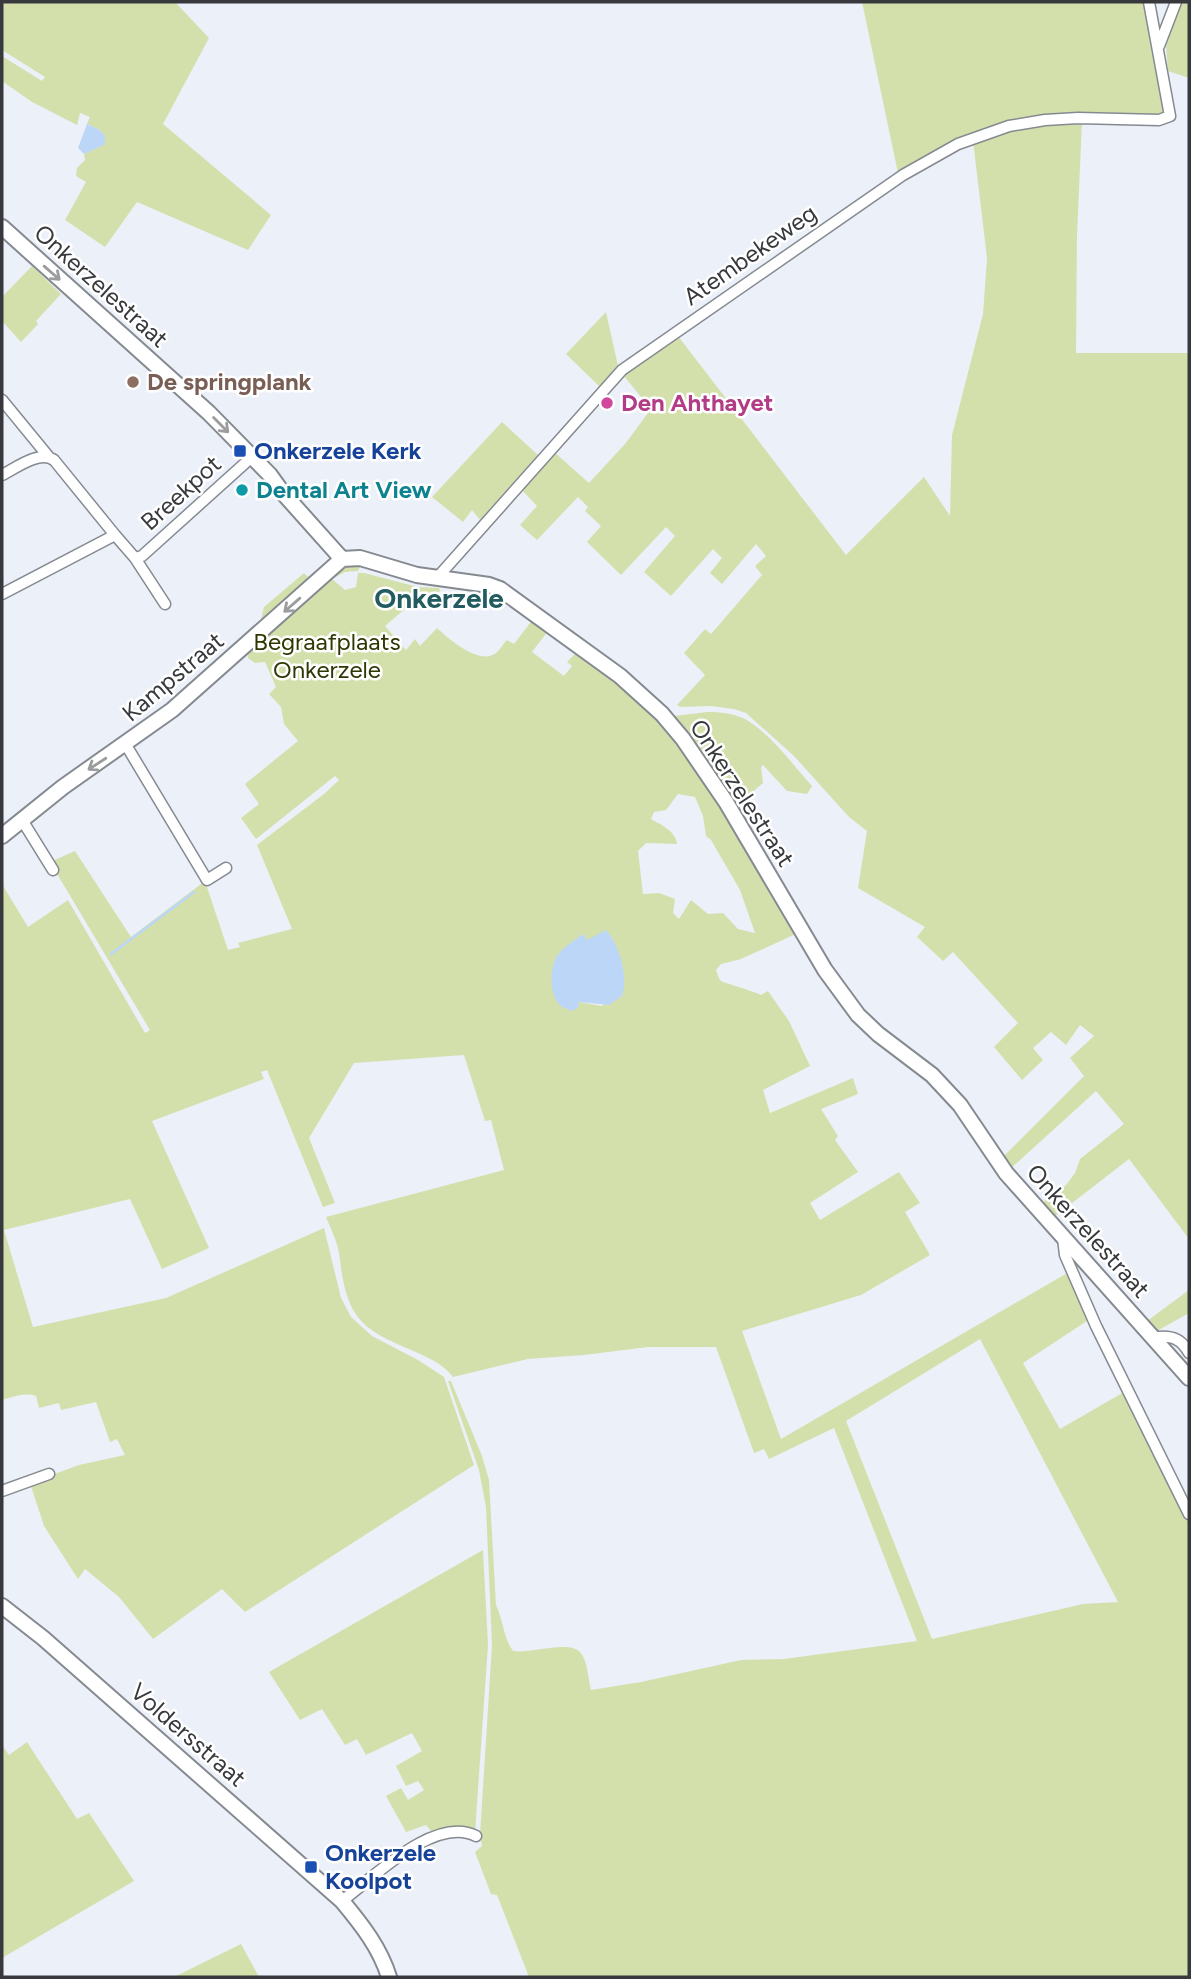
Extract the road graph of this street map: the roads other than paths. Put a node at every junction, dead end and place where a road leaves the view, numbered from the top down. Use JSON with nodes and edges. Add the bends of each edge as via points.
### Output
{"nodes":[{"id":1,"x":1149,"y":2,"type":"edge"},
{"id":2,"x":1175,"y":2,"type":"edge"},
{"id":3,"x":1159,"y":46,"type":"junction"},
{"id":4,"x":2,"y":227,"type":"edge"},
{"id":5,"x":2,"y":400,"type":"edge"},
{"id":6,"x":48,"y":456,"type":"junction"},
{"id":7,"x":253,"y":456,"type":"junction"},
{"id":8,"x":2,"y":475,"type":"edge"},
{"id":9,"x":115,"y":535,"type":"junction"},
{"id":10,"x":135,"y":558,"type":"junction"},
{"id":11,"x":342,"y":559,"type":"junction"},
{"id":12,"x":436,"y":579,"type":"junction"},
{"id":13,"x":2,"y":594,"type":"edge"},
{"id":14,"x":165,"y":604,"type":"dead end"},
{"id":15,"x":126,"y":745,"type":"junction"},
{"id":16,"x":22,"y":820,"type":"junction"},
{"id":17,"x":2,"y":836,"type":"edge"},
{"id":18,"x":226,"y":868,"type":"dead end"},
{"id":19,"x":53,"y":870,"type":"dead end"},
{"id":20,"x":1062,"y":1236,"type":"junction"},
{"id":21,"x":1156,"y":1340,"type":"junction"},
{"id":22,"x":1189,"y":1353,"type":"edge"},
{"id":23,"x":1189,"y":1378,"type":"edge"},
{"id":24,"x":49,"y":1474,"type":"dead end"},
{"id":25,"x":2,"y":1491,"type":"edge"},
{"id":26,"x":1189,"y":1514,"type":"edge"},
{"id":27,"x":2,"y":1606,"type":"edge"},
{"id":28,"x":476,"y":1836,"type":"dead end"},
{"id":29,"x":342,"y":1901,"type":"junction"},
{"id":30,"x":389,"y":1977,"type":"edge"}],
"edges":[{"from":1,"to":3,"type":"street"},
{"from":2,"to":3,"type":"street"},
{"from":3,"to":12,"type":"street","name":"Atembekeweg","via":[[1170,116],[1159,120],[1045,120],[1009,126],[958,144],[903,175],[622,370]]},
{"from":4,"to":7,"type":"street","name":"Onkerzelestraat","one_way":true},
{"from":5,"to":6,"type":"street","name":"Breekpot"},
{"from":6,"to":8,"type":"street"},
{"from":6,"to":9,"type":"street","name":"Breekpot"},
{"from":7,"to":10,"type":"street","name":"Breekpot"},
{"from":7,"to":11,"type":"street","name":"Onkerzelestraat"},
{"from":9,"to":10,"type":"street","name":"Breekpot"},
{"from":9,"to":13,"type":"street","name":"Breekpot"},
{"from":10,"to":14,"type":"street","name":"Breekpot"},
{"from":11,"to":12,"type":"street","name":"Onkerzelestraat","via":[[360,558]]},
{"from":11,"to":15,"type":"street","name":"Kampstraat","one_way":true,"via":[[216,673]]},
{"from":12,"to":20,"type":"street","name":"Onkerzelestraat","via":[[500,589],[620,676],[662,714],[726,802],[825,970],[850,1004],[960,1105],[1006,1173]]},
{"from":15,"to":16,"type":"street","name":"Kampstraat","one_way":true},
{"from":15,"to":18,"type":"street","name":"Kampstraat","via":[[207,880]]},
{"from":16,"to":17,"type":"street","name":"Kampstraat"},
{"from":16,"to":19,"type":"street"},
{"from":20,"to":21,"type":"street","name":"Onkerzelestraat"},
{"from":20,"to":26,"type":"street","via":[[1065,1255],[1096,1326]]},
{"from":21,"to":22,"type":"street","via":[[1174,1338]]},
{"from":21,"to":23,"type":"street","name":"Onkerzelestraat"},
{"from":24,"to":25,"type":"street"},
{"from":27,"to":29,"type":"street","name":"Voldersstraat"},
{"from":28,"to":29,"type":"street","via":[[450,1831],[430,1836]]},
{"from":29,"to":30,"type":"street","name":"Voldersstraat","via":[[378,1949]]}]}
